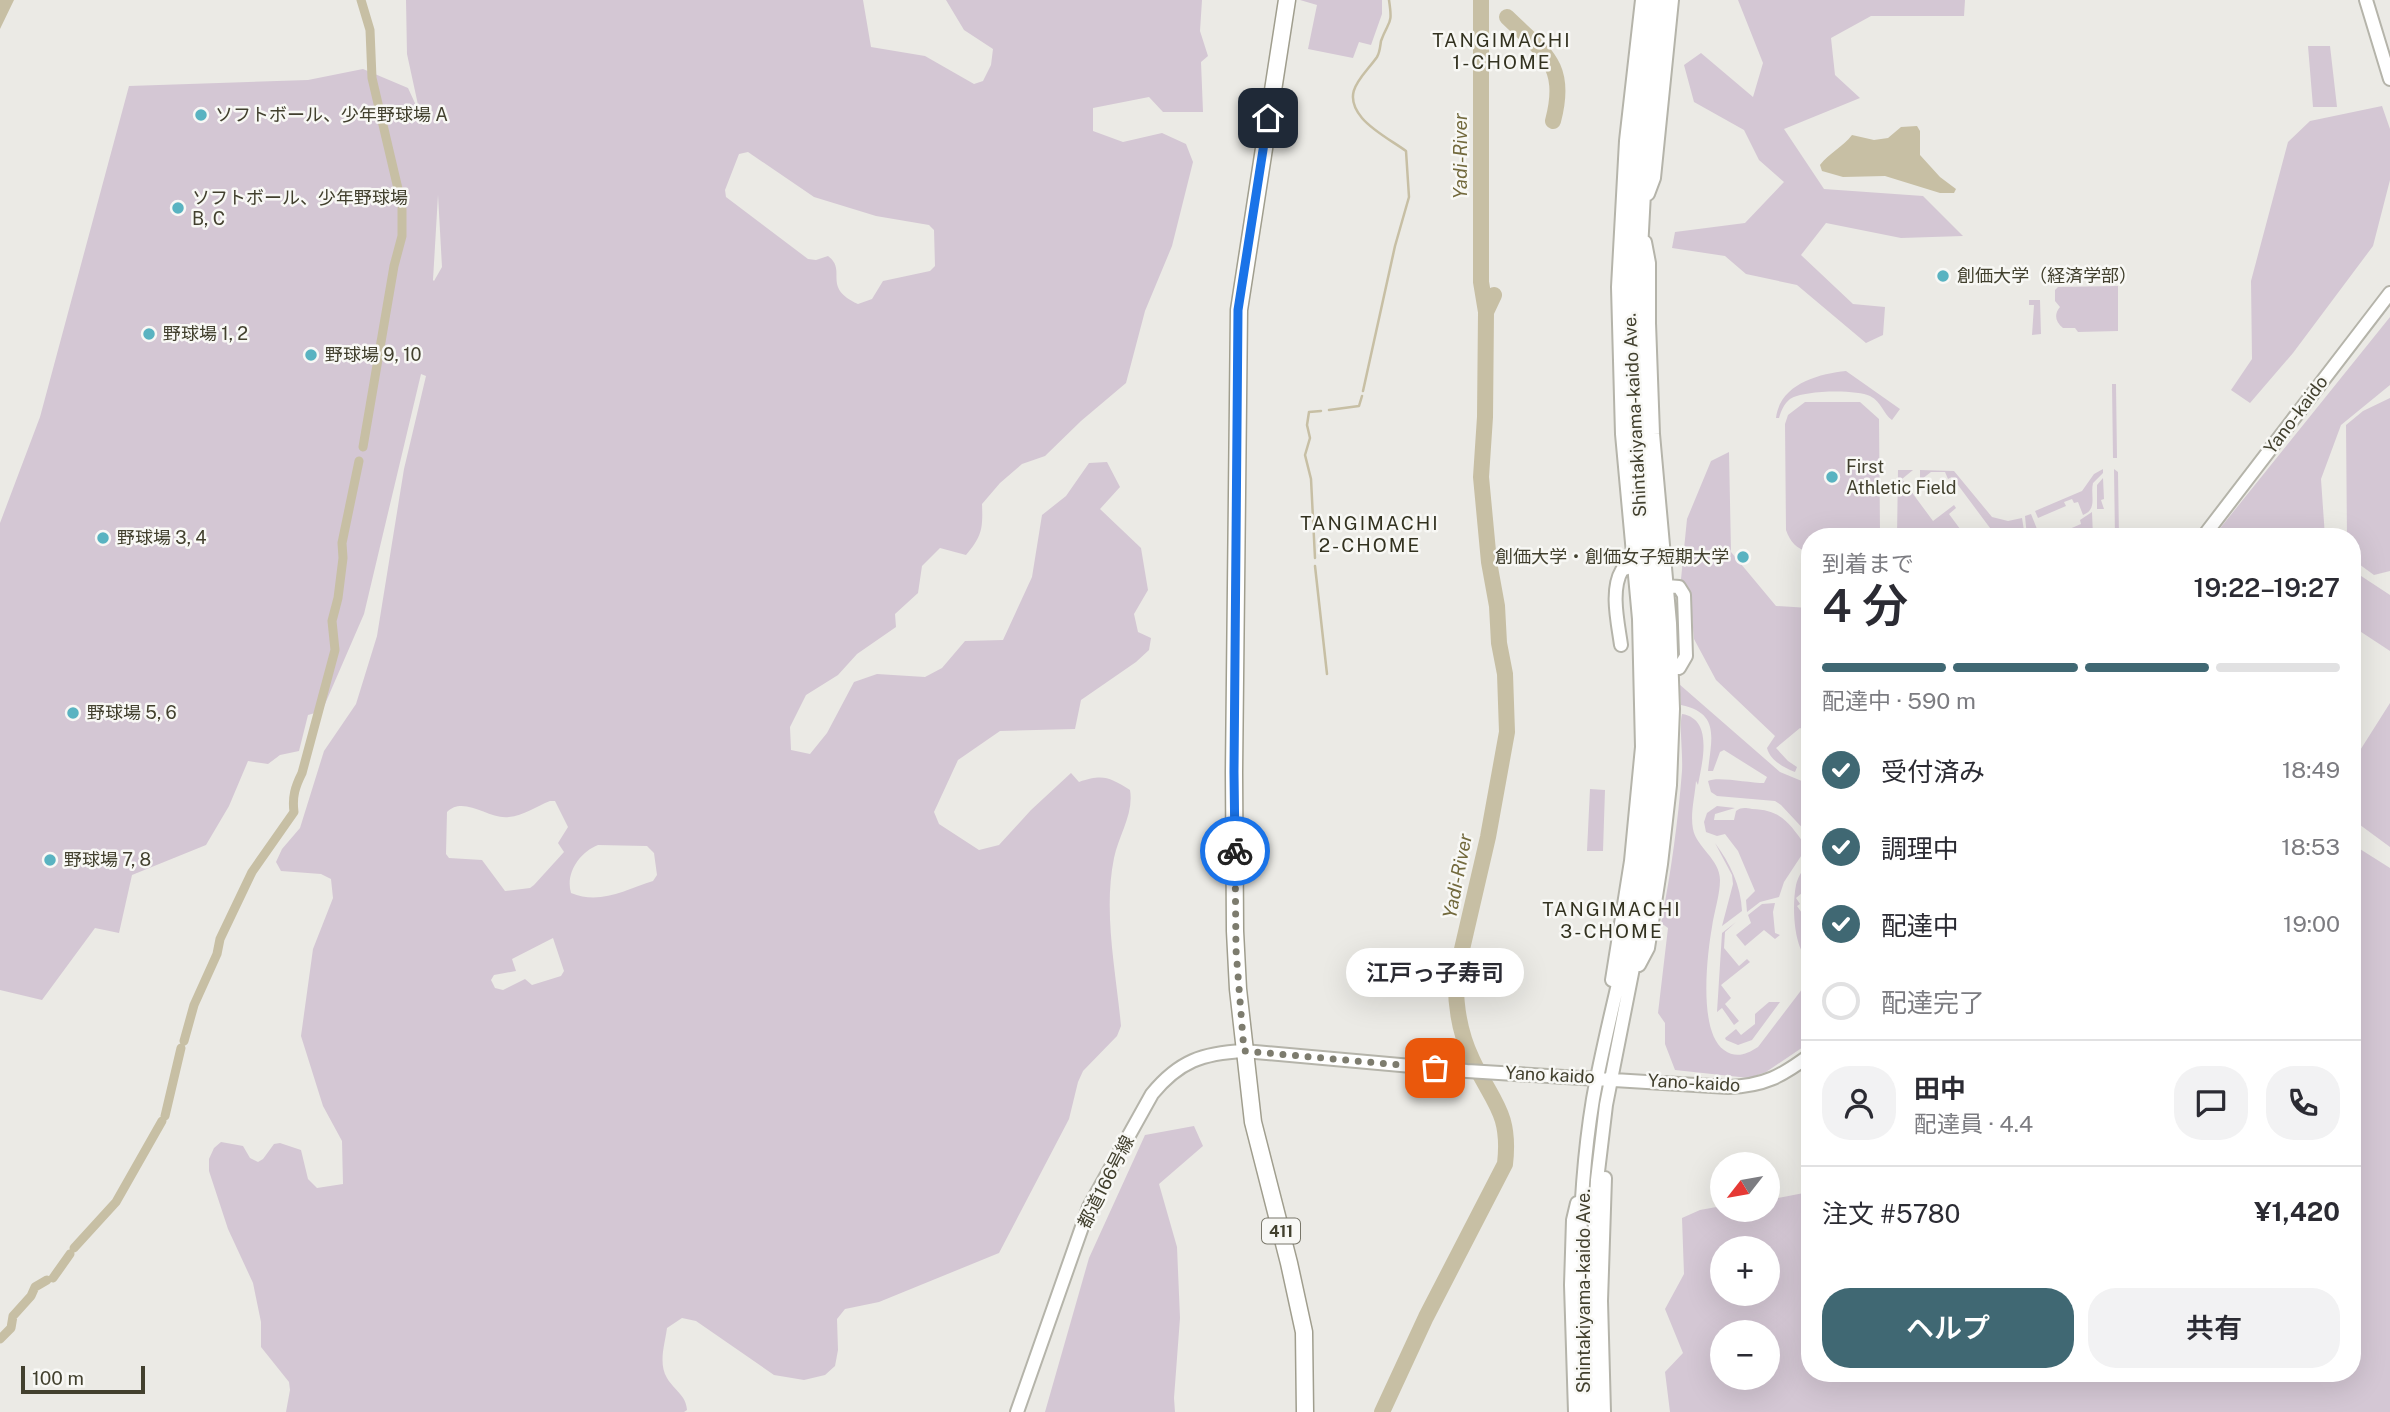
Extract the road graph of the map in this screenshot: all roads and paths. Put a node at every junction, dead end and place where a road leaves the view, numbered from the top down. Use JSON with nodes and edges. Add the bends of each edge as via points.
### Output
{"nodes":[{"id":1,"x":1287,"y":0,"type":"edge"},
{"id":2,"x":1642,"y":0,"type":"edge"},
{"id":3,"x":1651,"y":0,"type":"edge"},
{"id":4,"x":1662,"y":0,"type":"edge"},
{"id":5,"x":1672,"y":0,"type":"edge"},
{"id":6,"x":2366,"y":0,"type":"edge"},
{"id":7,"x":1652,"y":43,"type":"junction"},
{"id":8,"x":2390,"y":79,"type":"edge"},
{"id":9,"x":1643,"y":202,"type":"junction"},
{"id":10,"x":1642,"y":225,"type":"junction"},
{"id":11,"x":2390,"y":293,"type":"edge"},
{"id":12,"x":2210,"y":528,"type":"edge"},
{"id":13,"x":1635,"y":565,"type":"junction"},
{"id":14,"x":1667,"y":586,"type":"junction"},
{"id":15,"x":1621,"y":645,"type":"dead end"},
{"id":16,"x":1679,"y":668,"type":"dead end"},
{"id":17,"x":1633,"y":975,"type":"junction"},
{"id":18,"x":1608,"y":1026,"type":"junction"},
{"id":19,"x":1244,"y":1051,"type":"junction"},
{"id":20,"x":1801,"y":1061,"type":"edge"},
{"id":21,"x":1597,"y":1078,"type":"junction"},
{"id":22,"x":1611,"y":1078,"type":"junction"},
{"id":23,"x":1603,"y":1132,"type":"junction"},
{"id":24,"x":1582,"y":1191,"type":"junction"},
{"id":25,"x":1017,"y":1412,"type":"edge"},
{"id":26,"x":1305,"y":1412,"type":"edge"},
{"id":27,"x":1575,"y":1412,"type":"edge"},
{"id":28,"x":1585,"y":1412,"type":"edge"},
{"id":29,"x":1595,"y":1412,"type":"edge"},
{"id":30,"x":1604,"y":1412,"type":"edge"}],
"edges":[{"from":1,"to":19,"type":"highway","number":"411","via":[[1238,310],[1234,772],[1236,931]]},
{"from":2,"to":13,"type":"main road","via":[[1626,141],[1618,287],[1622,434]]},
{"from":3,"to":7,"type":"main road"},
{"from":4,"to":7,"type":"main road"},
{"from":5,"to":9,"type":"main road","via":[[1654,178]]},
{"from":6,"to":8,"type":"main road"},
{"from":7,"to":9,"type":"main road","name":"Shintakiyama-kaido Ave."},
{"from":7,"to":18,"type":"main road","name":"Shintakiyama-kaido Ave.","via":[[1638,117],[1629,344],[1634,470],[1651,662],[1650,774],[1636,895]]},
{"from":9,"to":10,"type":"main road","name":"Shintakiyama-kaido Ave."},
{"from":10,"to":14,"type":"main road","via":[[1649,263],[1653,434]]},
{"from":10,"to":17,"type":"main road","name":"Shintakiyama-kaido Ave.","via":[[1643,432],[1663,710],[1656,827]]},
{"from":11,"to":12,"type":"main road","name":"Yano-kaido"},
{"from":13,"to":15,"type":"main road","via":[[1622,570],[1617,580]]},
{"from":13,"to":18,"type":"main road","via":[[1642,747]]},
{"from":14,"to":16,"type":"main road","via":[[1679,587],[1684,595],[1686,656]]},
{"from":14,"to":17,"type":"main road","via":[[1673,709],[1666,825],[1648,948]]},
{"from":17,"to":22,"type":"main road","name":"Shintakiyama-kaido Ave."},
{"from":18,"to":21,"type":"main road","name":"Shintakiyama-kaido Ave."},
{"from":19,"to":21,"type":"main road","name":"Yano kaido"},
{"from":19,"to":25,"type":"main road","name":"都道166号線","via":[[1196,1058],[1166,1078],[1152,1094],[1089,1206]]},
{"from":19,"to":26,"type":"highway","number":"411","via":[[1253,1122],[1304,1332]]},
{"from":20,"to":22,"type":"main road","name":"Yano-kaido","via":[[1776,1078],[1743,1087]]},
{"from":21,"to":22,"type":"main road","name":"Yano kaido"},
{"from":21,"to":24,"type":"main road","name":"Shintakiyama-kaido Ave."},
{"from":22,"to":23,"type":"main road","name":"Shintakiyama-kaido Ave."},
{"from":23,"to":29,"type":"main road","name":"Shintakiyama-kaido Ave.","via":[[1592,1265]]},
{"from":23,"to":30,"type":"main road"},
{"from":24,"to":27,"type":"main road","via":[[1572,1230]]},
{"from":24,"to":28,"type":"main road","name":"Shintakiyama-kaido Ave."}]}
